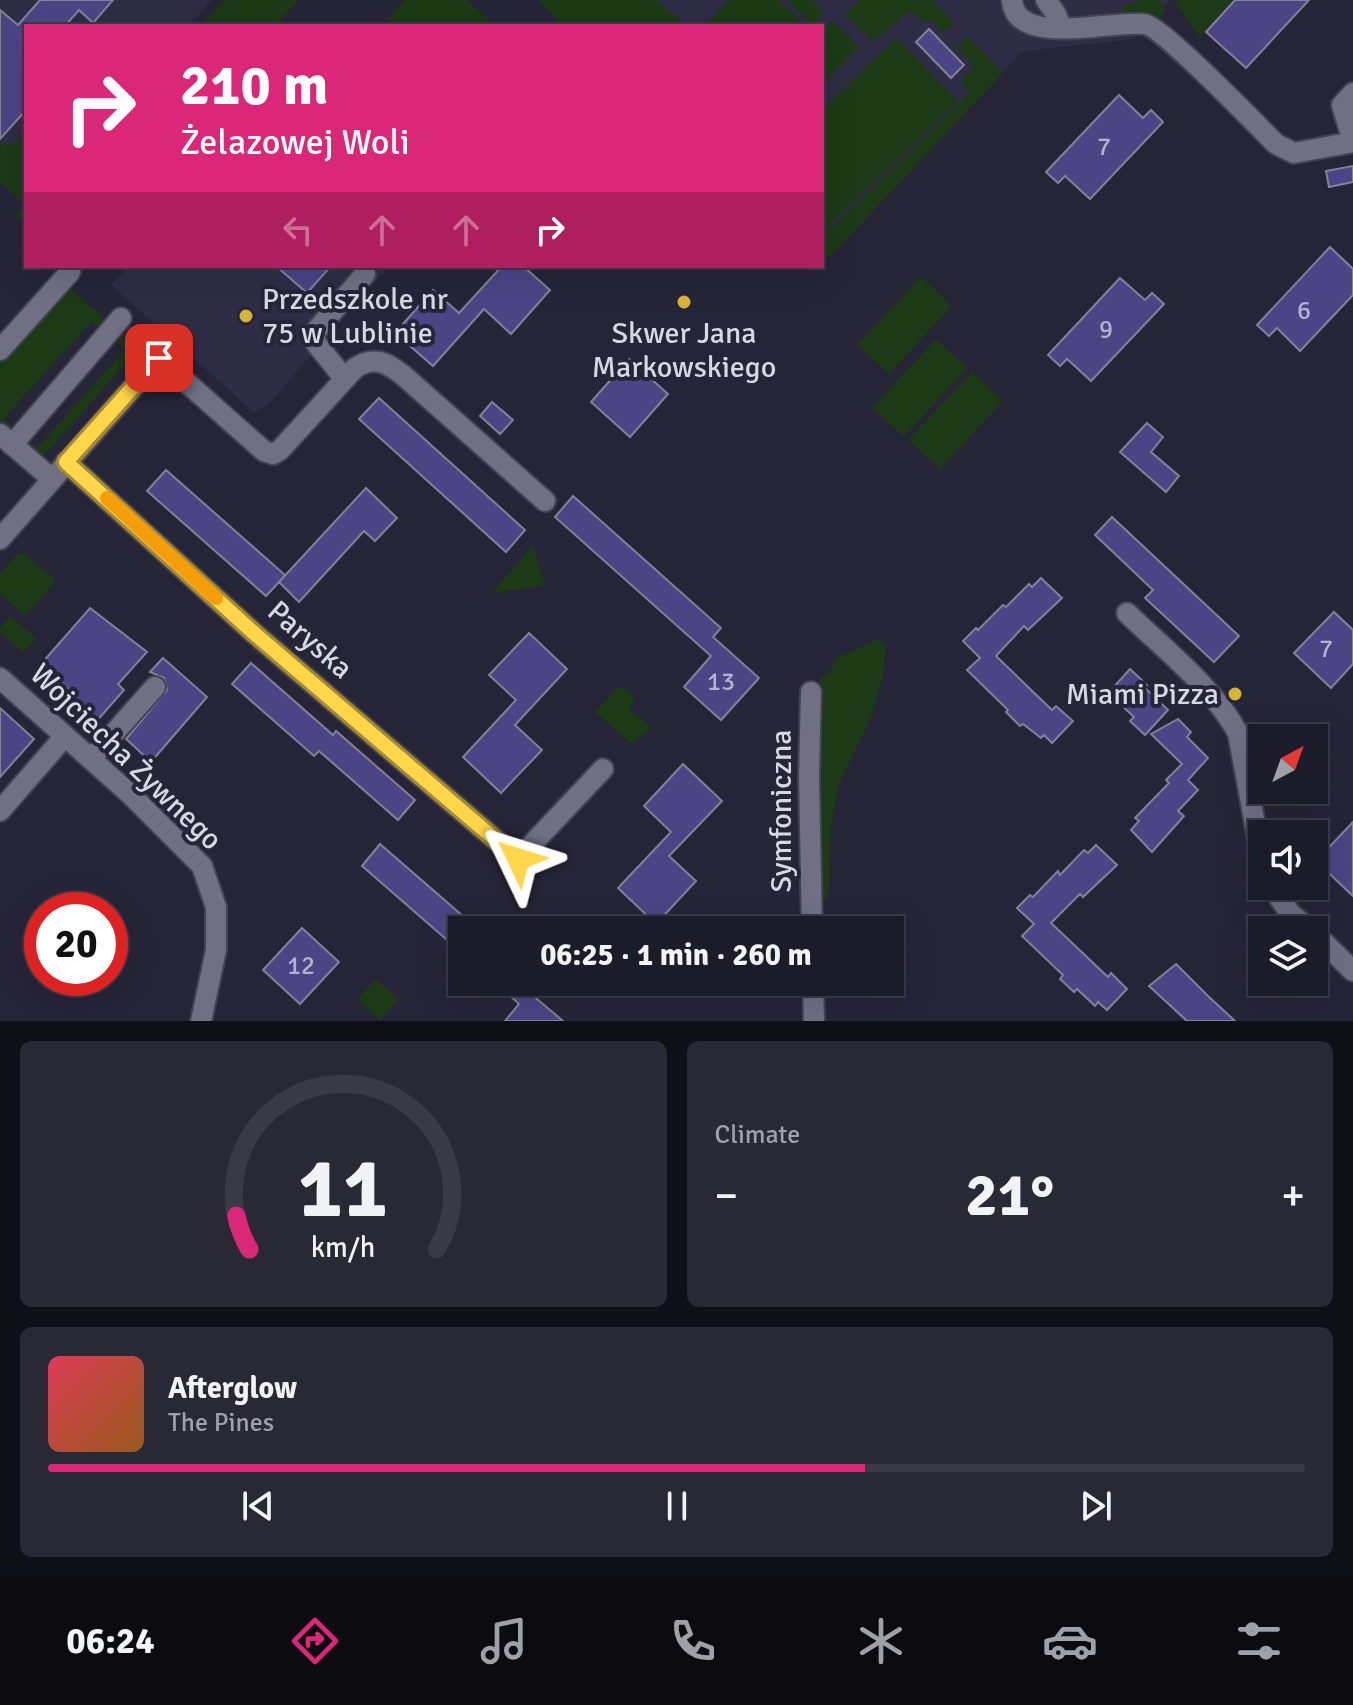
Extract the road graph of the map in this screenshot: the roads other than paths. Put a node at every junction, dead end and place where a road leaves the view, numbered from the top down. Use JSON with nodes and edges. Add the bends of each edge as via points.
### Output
{"nodes":[{"id":1,"x":1012,"y":0,"type":"edge"},
{"id":2,"x":1046,"y":0,"type":"edge"},
{"id":3,"x":1061,"y":28,"type":"junction"},
{"id":4,"x":1353,"y":93,"type":"edge"},
{"id":5,"x":1353,"y":142,"type":"edge"},
{"id":6,"x":70,"y":272,"type":"dead end"},
{"id":7,"x":365,"y":274,"type":"dead end"},
{"id":8,"x":121,"y":318,"type":"dead end"},
{"id":9,"x":0,"y":350,"type":"edge"},
{"id":10,"x":344,"y":378,"type":"junction"},
{"id":11,"x":6,"y":440,"type":"edge"},
{"id":12,"x":66,"y":462,"type":"junction"},
{"id":13,"x":52,"y":479,"type":"junction"},
{"id":14,"x":545,"y":501,"type":"dead end"},
{"id":15,"x":0,"y":539,"type":"edge"},
{"id":16,"x":1127,"y":613,"type":"dead end"},
{"id":17,"x":0,"y":678,"type":"edge"},
{"id":18,"x":155,"y":687,"type":"dead end"},
{"id":19,"x":811,"y":692,"type":"dead end"},
{"id":20,"x":65,"y":736,"type":"junction"},
{"id":21,"x":91,"y":759,"type":"junction"},
{"id":22,"x":603,"y":769,"type":"dead end"},
{"id":23,"x":0,"y":811,"type":"edge"},
{"id":24,"x":1254,"y":820,"type":"edge"},
{"id":25,"x":1281,"y":900,"type":"edge"},
{"id":26,"x":812,"y":916,"type":"edge"},
{"id":27,"x":1293,"y":916,"type":"edge"},
{"id":28,"x":1328,"y":947,"type":"edge"},
{"id":29,"x":1353,"y":971,"type":"edge"},
{"id":30,"x":813,"y":996,"type":"edge"},
{"id":31,"x":201,"y":1021,"type":"edge"},
{"id":32,"x":814,"y":1021,"type":"edge"}],
"edges":[{"from":1,"to":3,"type":"street","via":[[1019,18],[1031,27]]},
{"from":2,"to":3,"type":"street"},
{"from":3,"to":5,"type":"street","via":[[1147,23],[1276,144],[1294,153]]},
{"from":4,"to":5,"type":"street","via":[[1342,105]]},
{"from":6,"to":9,"type":"street"},
{"from":7,"to":10,"type":"street","via":[[315,332],[315,342]]},
{"from":8,"to":11,"type":"street"},
{"from":10,"to":12,"type":"street","via":[[273,454],[159,358]]},
{"from":10,"to":14,"type":"street","via":[[363,363],[391,366]]},
{"from":11,"to":13,"type":"street"},
{"from":12,"to":13,"type":"street"},
{"from":12,"to":22,"type":"street","name":"Paryska","via":[[255,634],[518,859]]},
{"from":13,"to":15,"type":"street"},
{"from":16,"to":24,"type":"street","via":[[1215,699],[1238,733]]},
{"from":17,"to":20,"type":"street","name":"Wojciecha Żywnego"},
{"from":18,"to":21,"type":"street"},
{"from":19,"to":26,"type":"street","name":"Symfoniczna"},
{"from":20,"to":21,"type":"street","name":"Wojciecha Żywnego"},
{"from":20,"to":23,"type":"street"},
{"from":21,"to":31,"type":"street","name":"Wojciecha Żywnego","via":[[206,873],[216,907],[216,950]]},
{"from":25,"to":27,"type":"street"},
{"from":28,"to":29,"type":"street"},
{"from":30,"to":32,"type":"street"}]}
